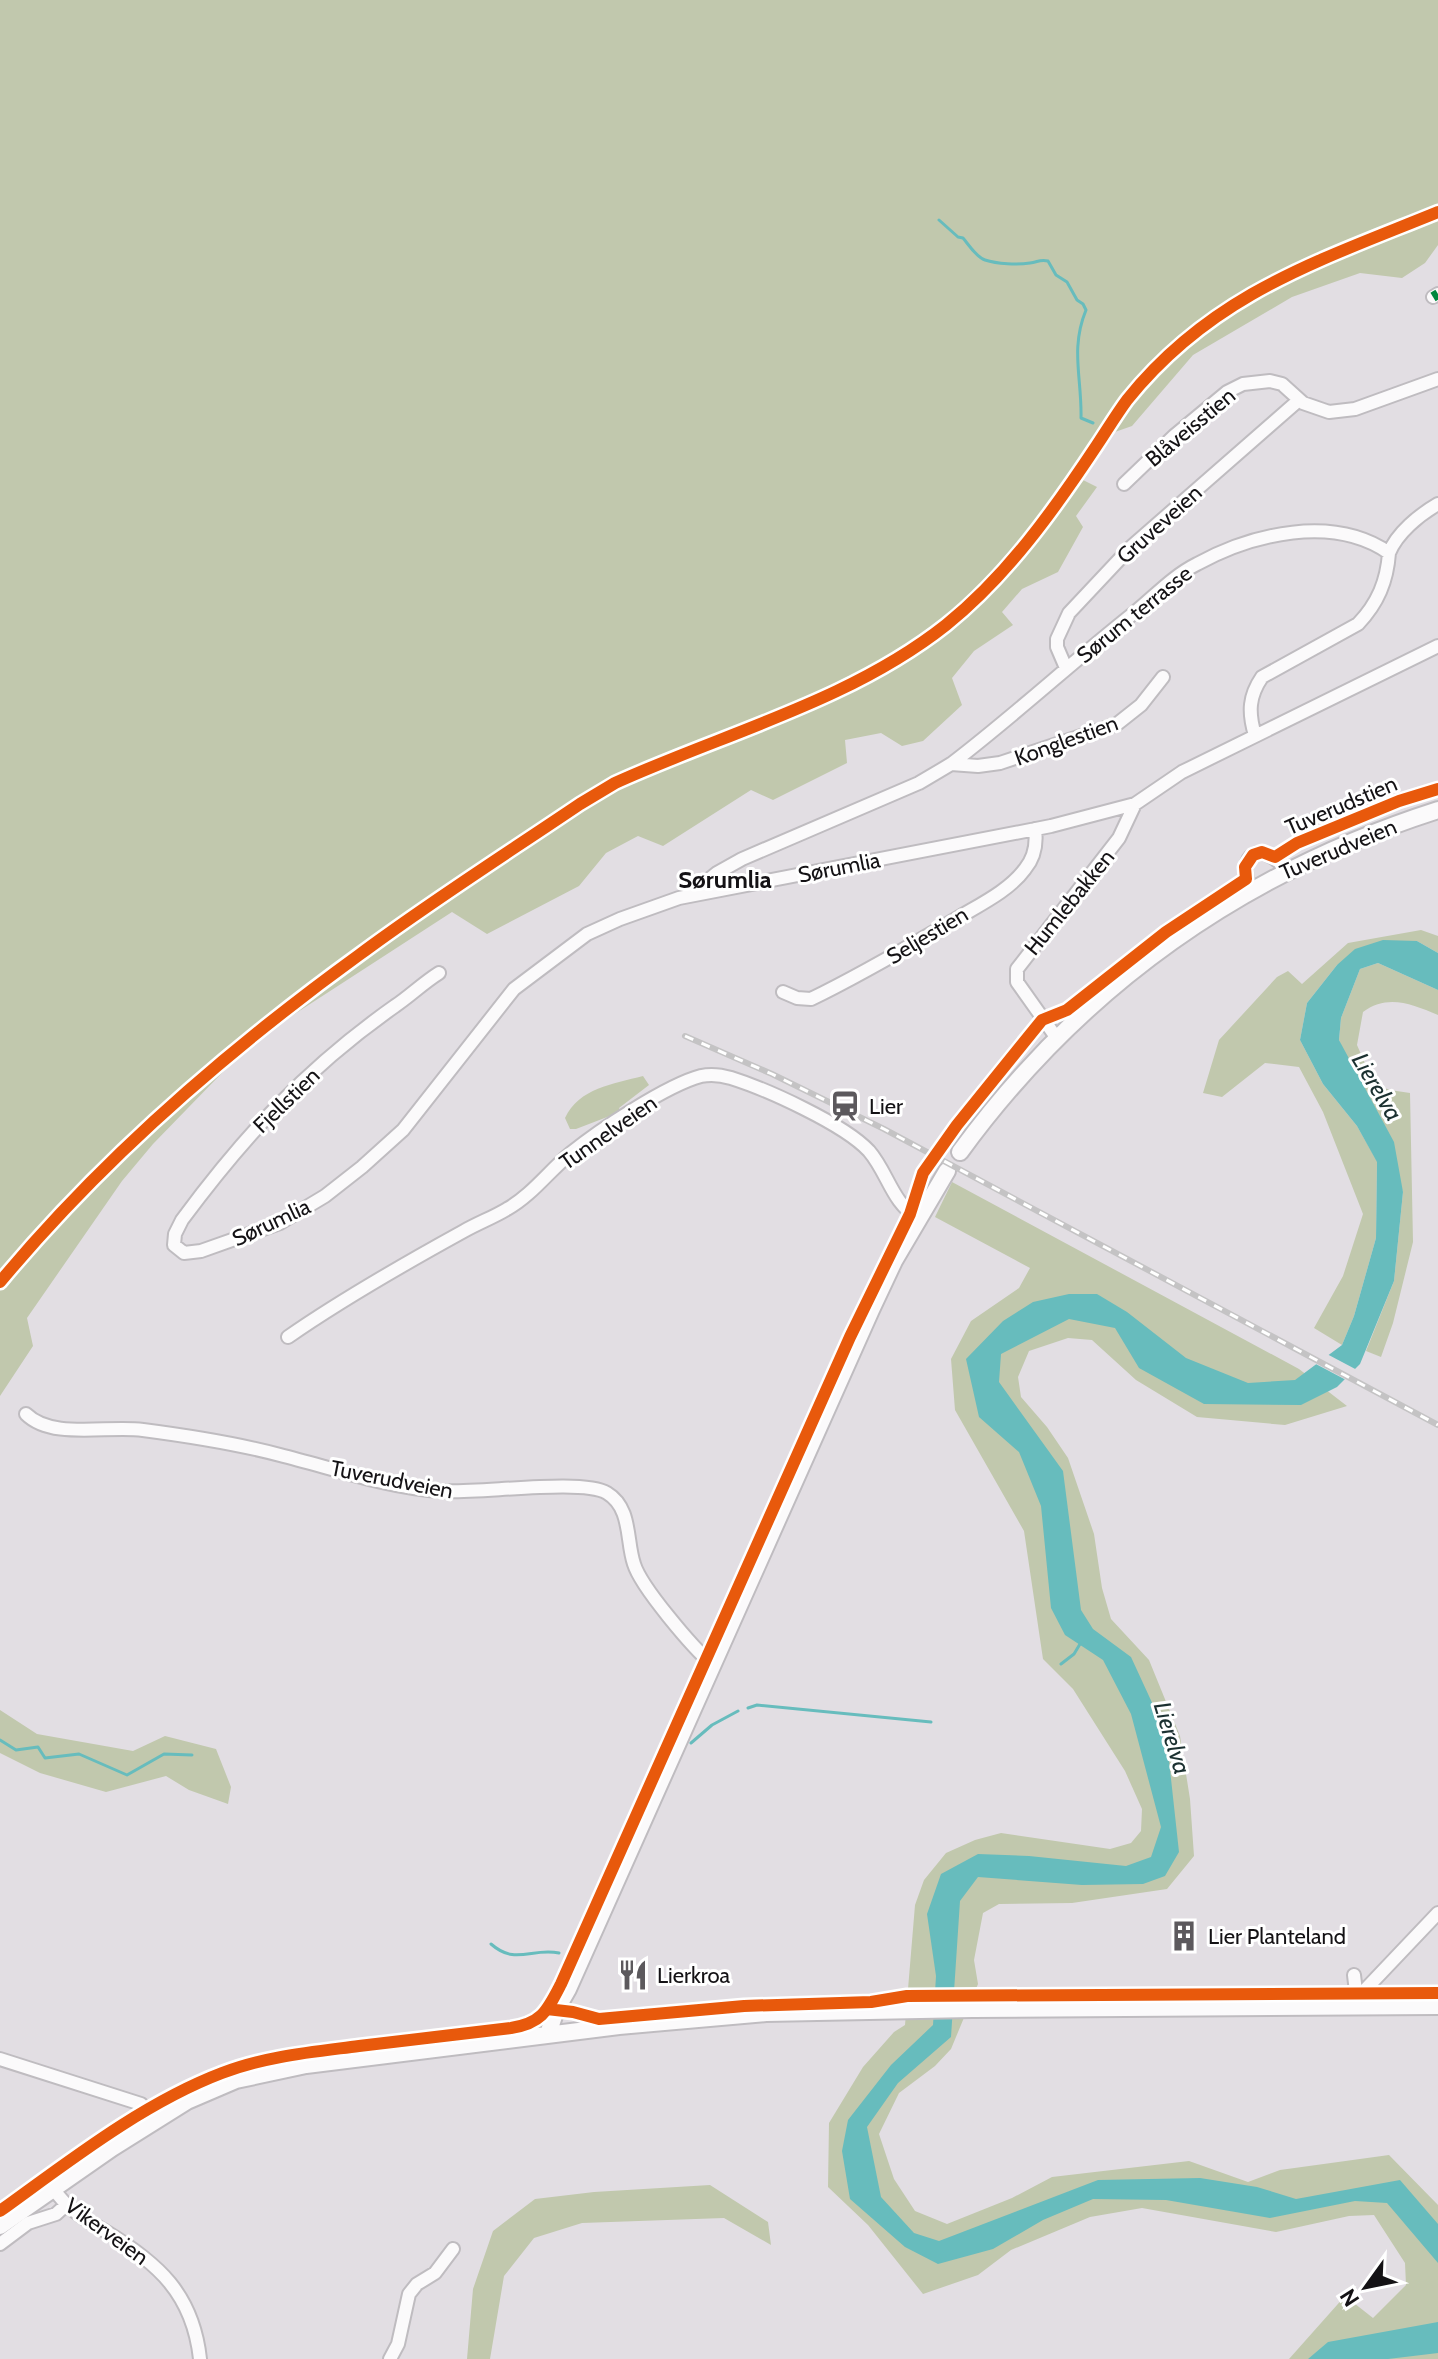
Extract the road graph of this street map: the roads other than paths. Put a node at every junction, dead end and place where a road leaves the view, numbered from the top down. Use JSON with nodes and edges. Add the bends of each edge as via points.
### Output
{"nodes":[{"id":1,"x":1438,"y":379,"type":"edge"},
{"id":2,"x":1299,"y":400,"type":"junction"},
{"id":3,"x":1124,"y":484,"type":"dead end"},
{"id":4,"x":1438,"y":504,"type":"edge"},
{"id":5,"x":1389,"y":553,"type":"junction"},
{"id":6,"x":1438,"y":646,"type":"edge"},
{"id":7,"x":1066,"y":668,"type":"junction"},
{"id":8,"x":1163,"y":677,"type":"dead end"},
{"id":9,"x":1255,"y":735,"type":"junction"},
{"id":10,"x":951,"y":764,"type":"junction"},
{"id":11,"x":1135,"y":804,"type":"junction"},
{"id":12,"x":1438,"y":810,"type":"edge"},
{"id":13,"x":1035,"y":829,"type":"junction"},
{"id":14,"x":1287,"y":870,"type":"junction"},
{"id":15,"x":1250,"y":890,"type":"junction"},
{"id":16,"x":688,"y":896,"type":"junction"},
{"id":17,"x":439,"y":973,"type":"dead end"},
{"id":18,"x":783,"y":992,"type":"dead end"},
{"id":19,"x":1056,"y":1037,"type":"junction"},
{"id":20,"x":960,"y":1152,"type":"dead end"},
{"id":21,"x":947,"y":1171,"type":"dead end"},
{"id":22,"x":918,"y":1218,"type":"junction"},
{"id":23,"x":184,"y":1253,"type":"joint"},
{"id":24,"x":288,"y":1337,"type":"dead end"},
{"id":25,"x":26,"y":1414,"type":"dead end"},
{"id":26,"x":712,"y":1664,"type":"junction"},
{"id":27,"x":1438,"y":1913,"type":"edge"},
{"id":28,"x":1354,"y":1975,"type":"dead end"},
{"id":29,"x":568,"y":1989,"type":"junction"},
{"id":30,"x":1358,"y":2003,"type":"junction"},
{"id":31,"x":1438,"y":2006,"type":"edge"},
{"id":32,"x":569,"y":2032,"type":"junction"},
{"id":33,"x":548,"y":2034,"type":"junction"},
{"id":34,"x":0,"y":2059,"type":"edge"},
{"id":35,"x":155,"y":2119,"type":"junction"},
{"id":36,"x":53,"y":2188,"type":"junction"},
{"id":37,"x":66,"y":2205,"type":"junction"},
{"id":38,"x":0,"y":2226,"type":"edge"},
{"id":39,"x":0,"y":2244,"type":"edge"},
{"id":40,"x":453,"y":2249,"type":"dead end"},
{"id":41,"x":200,"y":2359,"type":"edge"},
{"id":42,"x":390,"y":2359,"type":"edge"}],
"edges":[{"from":1,"to":2,"type":"street","name":"Blåveisstien","via":[[1349,410],[1325,412]]},
{"from":2,"to":3,"type":"street","name":"Blåveisstien","via":[[1290,389],[1270,381],[1227,392]]},
{"from":2,"to":7,"type":"street","name":"Gruveveien","via":[[1131,547],[1076,604],[1057,639]]},
{"from":4,"to":5,"type":"street","via":[[1411,524]]},
{"from":5,"to":7,"type":"street","name":"Sørum terrasse","via":[[1357,538],[1314,532],[1275,535],[1232,547],[1175,578]]},
{"from":5,"to":9,"type":"street","via":[[1384,584],[1358,624],[1262,677],[1249,706]]},
{"from":6,"to":9,"type":"street","name":"Sørumlia"},
{"from":7,"to":10,"type":"street","name":"Sørum terrasse"},
{"from":8,"to":10,"type":"street","name":"Konglestien","via":[[1117,724],[1000,763]]},
{"from":9,"to":11,"type":"street","name":"Sørumlia","via":[[1182,772]]},
{"from":10,"to":16,"type":"street","name":"Sørum terrasse","via":[[919,783],[742,859]]},
{"from":11,"to":13,"type":"street","name":"Sørumlia"},
{"from":11,"to":19,"type":"street","name":"Humlebakken","via":[[1119,838],[1017,969],[1017,982]]},
{"from":12,"to":14,"type":"main road","name":"Tuverudveien","via":[[1346,842]]},
{"from":13,"to":16,"type":"street","name":"Sørumlia"},
{"from":13,"to":18,"type":"street","name":"Seljestien","via":[[1031,860],[1002,890],[811,999]]},
{"from":14,"to":15,"type":"main road","name":"Tuverudveien"},
{"from":14,"to":15,"type":"street","name":"Tuverudstien","via":[[1271,854],[1253,855],[1244,870]]},
{"from":15,"to":19,"type":"main road","name":"Tuverudveien","via":[[1159,950]]},
{"from":16,"to":23,"type":"street","name":"Sørumlia","via":[[587,934],[529,975],[403,1130],[325,1196],[257,1233]]},
{"from":17,"to":23,"type":"street","name":"Fjellstien","via":[[320,1065],[263,1119],[182,1220],[174,1245]]},
{"from":19,"to":20,"type":"main road","name":"Tuverudveien"},
{"from":21,"to":22,"type":"main road"},
{"from":22,"to":24,"type":"street","name":"Tunnelveien","via":[[898,1201],[868,1150],[840,1129],[731,1078],[700,1077],[608,1127],[506,1210]]},
{"from":22,"to":26,"type":"main road","via":[[871,1310]]},
{"from":25,"to":26,"type":"street","name":"Tuverudveien","via":[[60,1429],[129,1428],[218,1441],[434,1491],[607,1492],[620,1506],[633,1564],[644,1584]]},
{"from":26,"to":29,"type":"main road"},
{"from":27,"to":30,"type":"street"},
{"from":28,"to":30,"type":"street"},
{"from":29,"to":32,"type":"main road"},
{"from":29,"to":33,"type":"main road"},
{"from":30,"to":31,"type":"main road"},
{"from":30,"to":32,"type":"main road","via":[[744,2015]]},
{"from":32,"to":33,"type":"main road"},
{"from":33,"to":35,"type":"main road","via":[[253,2075],[203,2093]]},
{"from":34,"to":35,"type":"street","via":[[127,2098],[146,2107]]},
{"from":35,"to":36,"type":"main road"},
{"from":36,"to":37,"type":"street","name":"Vikerveien"},
{"from":36,"to":38,"type":"main road"},
{"from":37,"to":39,"type":"street"},
{"from":37,"to":41,"type":"street","name":"Vikerveien","via":[[140,2253],[176,2289],[193,2323]]},
{"from":40,"to":42,"type":"street","via":[[407,2297]]}]}
